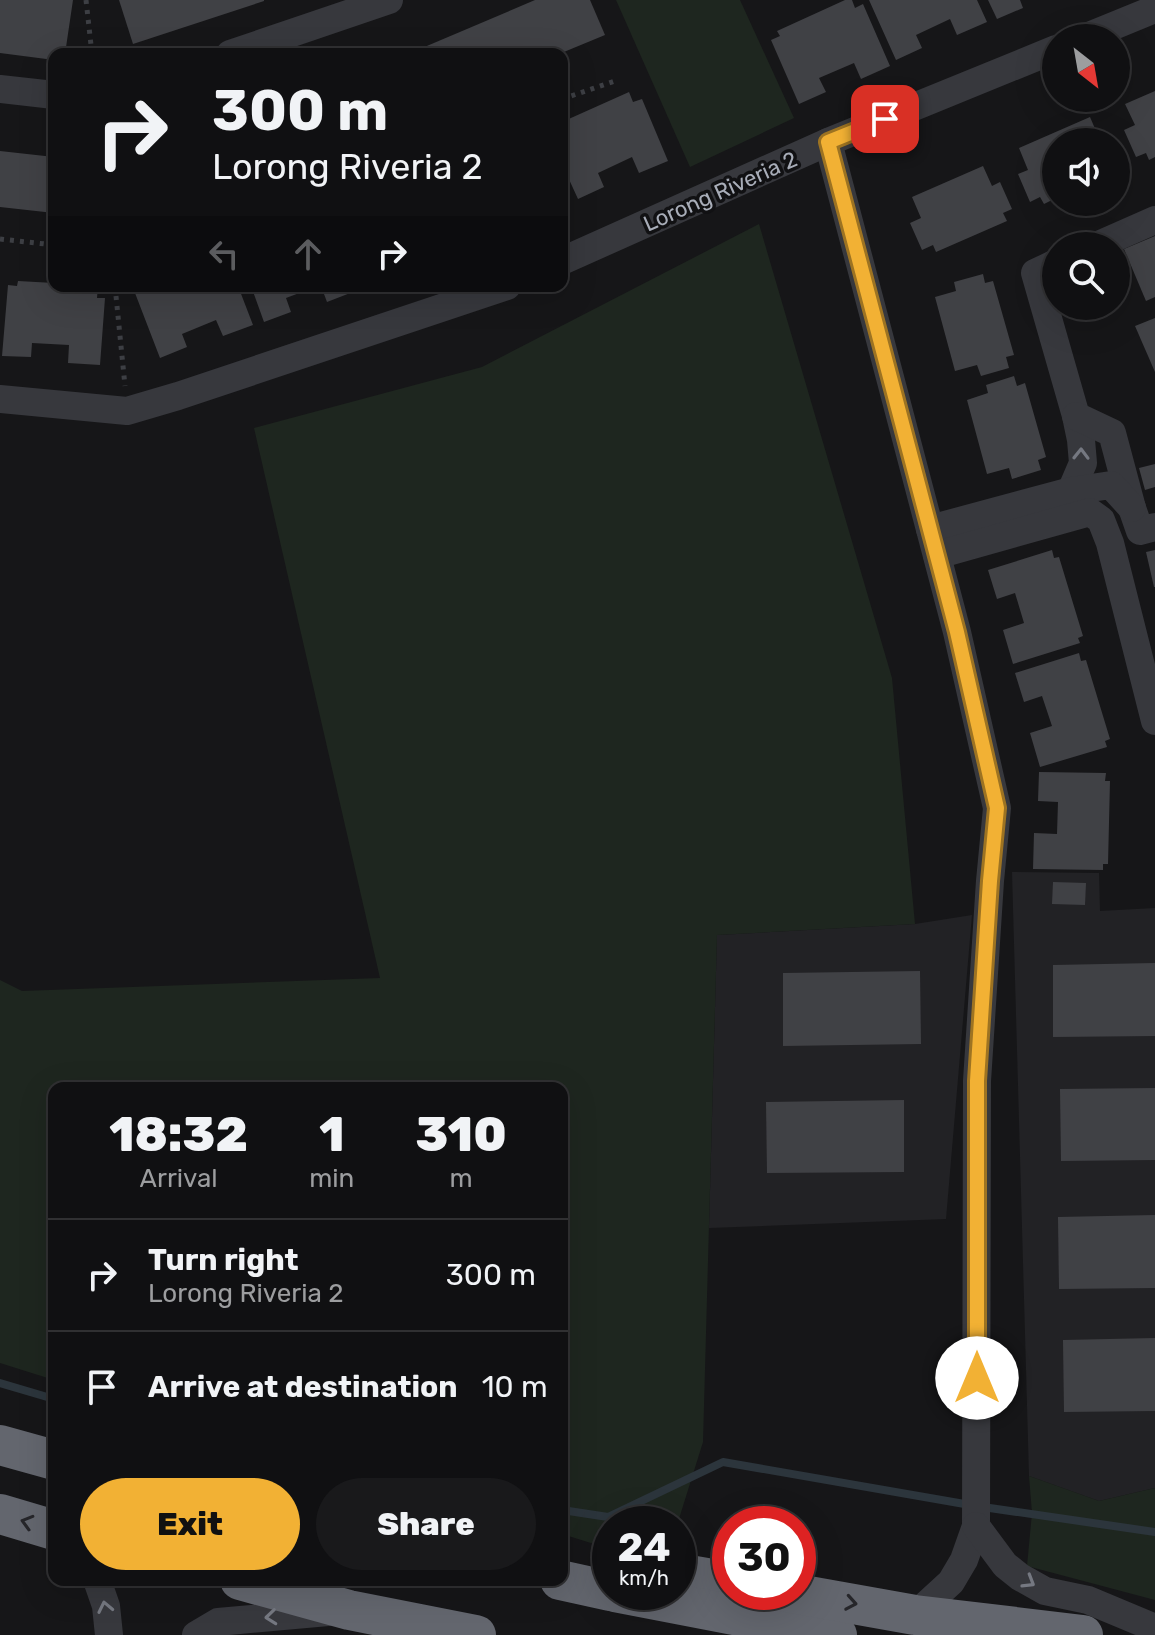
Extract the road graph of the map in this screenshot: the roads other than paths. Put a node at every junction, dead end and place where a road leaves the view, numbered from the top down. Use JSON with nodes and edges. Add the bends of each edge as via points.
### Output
{"nodes":[{"id":1,"x":389,"y":0,"type":"edge"},
{"id":2,"x":1155,"y":9,"type":"edge"},
{"id":3,"x":1118,"y":24,"type":"edge"},
{"id":4,"x":248,"y":48,"type":"edge"},
{"id":5,"x":1042,"y":55,"type":"edge"},
{"id":6,"x":0,"y":89,"type":"edge"},
{"id":7,"x":48,"y":94,"type":"edge"},
{"id":8,"x":828,"y":142,"type":"junction"},
{"id":9,"x":1155,"y":220,"type":"edge"},
{"id":10,"x":1128,"y":232,"type":"edge"},
{"id":11,"x":568,"y":258,"type":"edge"},
{"id":12,"x":1042,"y":270,"type":"edge"},
{"id":13,"x":489,"y":292,"type":"edge"},
{"id":14,"x":1042,"y":297,"type":"edge"},
{"id":15,"x":1048,"y":320,"type":"edge"},
{"id":16,"x":0,"y":399,"type":"edge"},
{"id":17,"x":1076,"y":416,"type":"junction"},
{"id":18,"x":1071,"y":491,"type":"junction"},
{"id":19,"x":1132,"y":508,"type":"junction"},
{"id":20,"x":1155,"y":527,"type":"edge"},
{"id":21,"x":933,"y":542,"type":"junction"},
{"id":22,"x":1155,"y":721,"type":"edge"},
{"id":23,"x":0,"y":1445,"type":"edge"},
{"id":24,"x":48,"y":1458,"type":"edge"},
{"id":25,"x":0,"y":1514,"type":"edge"},
{"id":26,"x":976,"y":1526,"type":"junction"},
{"id":27,"x":48,"y":1528,"type":"edge"},
{"id":28,"x":568,"y":1582,"type":"edge"},
{"id":29,"x":99,"y":1586,"type":"edge"},
{"id":30,"x":262,"y":1586,"type":"edge"},
{"id":31,"x":592,"y":1587,"type":"edge"},
{"id":32,"x":816,"y":1597,"type":"edge"},
{"id":33,"x":696,"y":1608,"type":"edge"},
{"id":34,"x":349,"y":1610,"type":"junction"},
{"id":35,"x":915,"y":1615,"type":"junction"},
{"id":36,"x":1155,"y":1628,"type":"edge"},
{"id":37,"x":109,"y":1635,"type":"edge"},
{"id":38,"x":196,"y":1635,"type":"edge"},
{"id":39,"x":476,"y":1635,"type":"edge"},
{"id":40,"x":837,"y":1635,"type":"edge"},
{"id":41,"x":1083,"y":1635,"type":"edge"}],
"edges":[{"from":1,"to":4,"type":"street"},
{"from":2,"to":3,"type":"street"},
{"from":5,"to":8,"type":"street","name":"Lorong Riveria 2"},
{"from":6,"to":7,"type":"street"},
{"from":8,"to":11,"type":"street","name":"Lorong Riveria 2"},
{"from":8,"to":21,"type":"street"},
{"from":9,"to":10,"type":"street"},
{"from":12,"to":14,"type":"street","via":[[1035,273]]},
{"from":13,"to":16,"type":"street","via":[[127,411]]},
{"from":15,"to":17,"type":"street"},
{"from":18,"to":17,"type":"street","one_way":true,"via":[[1083,463]]},
{"from":17,"to":19,"type":"street","via":[[1112,433]]},
{"from":18,"to":19,"type":"street","via":[[1111,485]]},
{"from":18,"to":21,"type":"street"},
{"from":19,"to":20,"type":"street","via":[[1140,531]]},
{"from":21,"to":22,"type":"street","via":[[1090,512],[1101,520]]},
{"from":21,"to":26,"type":"street","via":[[997,808],[977,1081]]},
{"from":23,"to":24,"type":"highway"},
{"from":27,"to":25,"type":"highway","one_way":true},
{"from":26,"to":35,"type":"street","via":[[951,1582]]},
{"from":26,"to":36,"type":"street","one_way":true,"via":[[1020,1577],[1045,1591],[1088,1600]]},
{"from":28,"to":31,"type":"highway"},
{"from":37,"to":29,"type":"street","one_way":true},
{"from":30,"to":34,"type":"highway"},
{"from":32,"to":35,"type":"highway","one_way":true},
{"from":33,"to":40,"type":"highway"},
{"from":34,"to":38,"type":"street","one_way":true,"via":[[218,1622]]},
{"from":34,"to":39,"type":"highway"},
{"from":35,"to":41,"type":"highway"}]}
